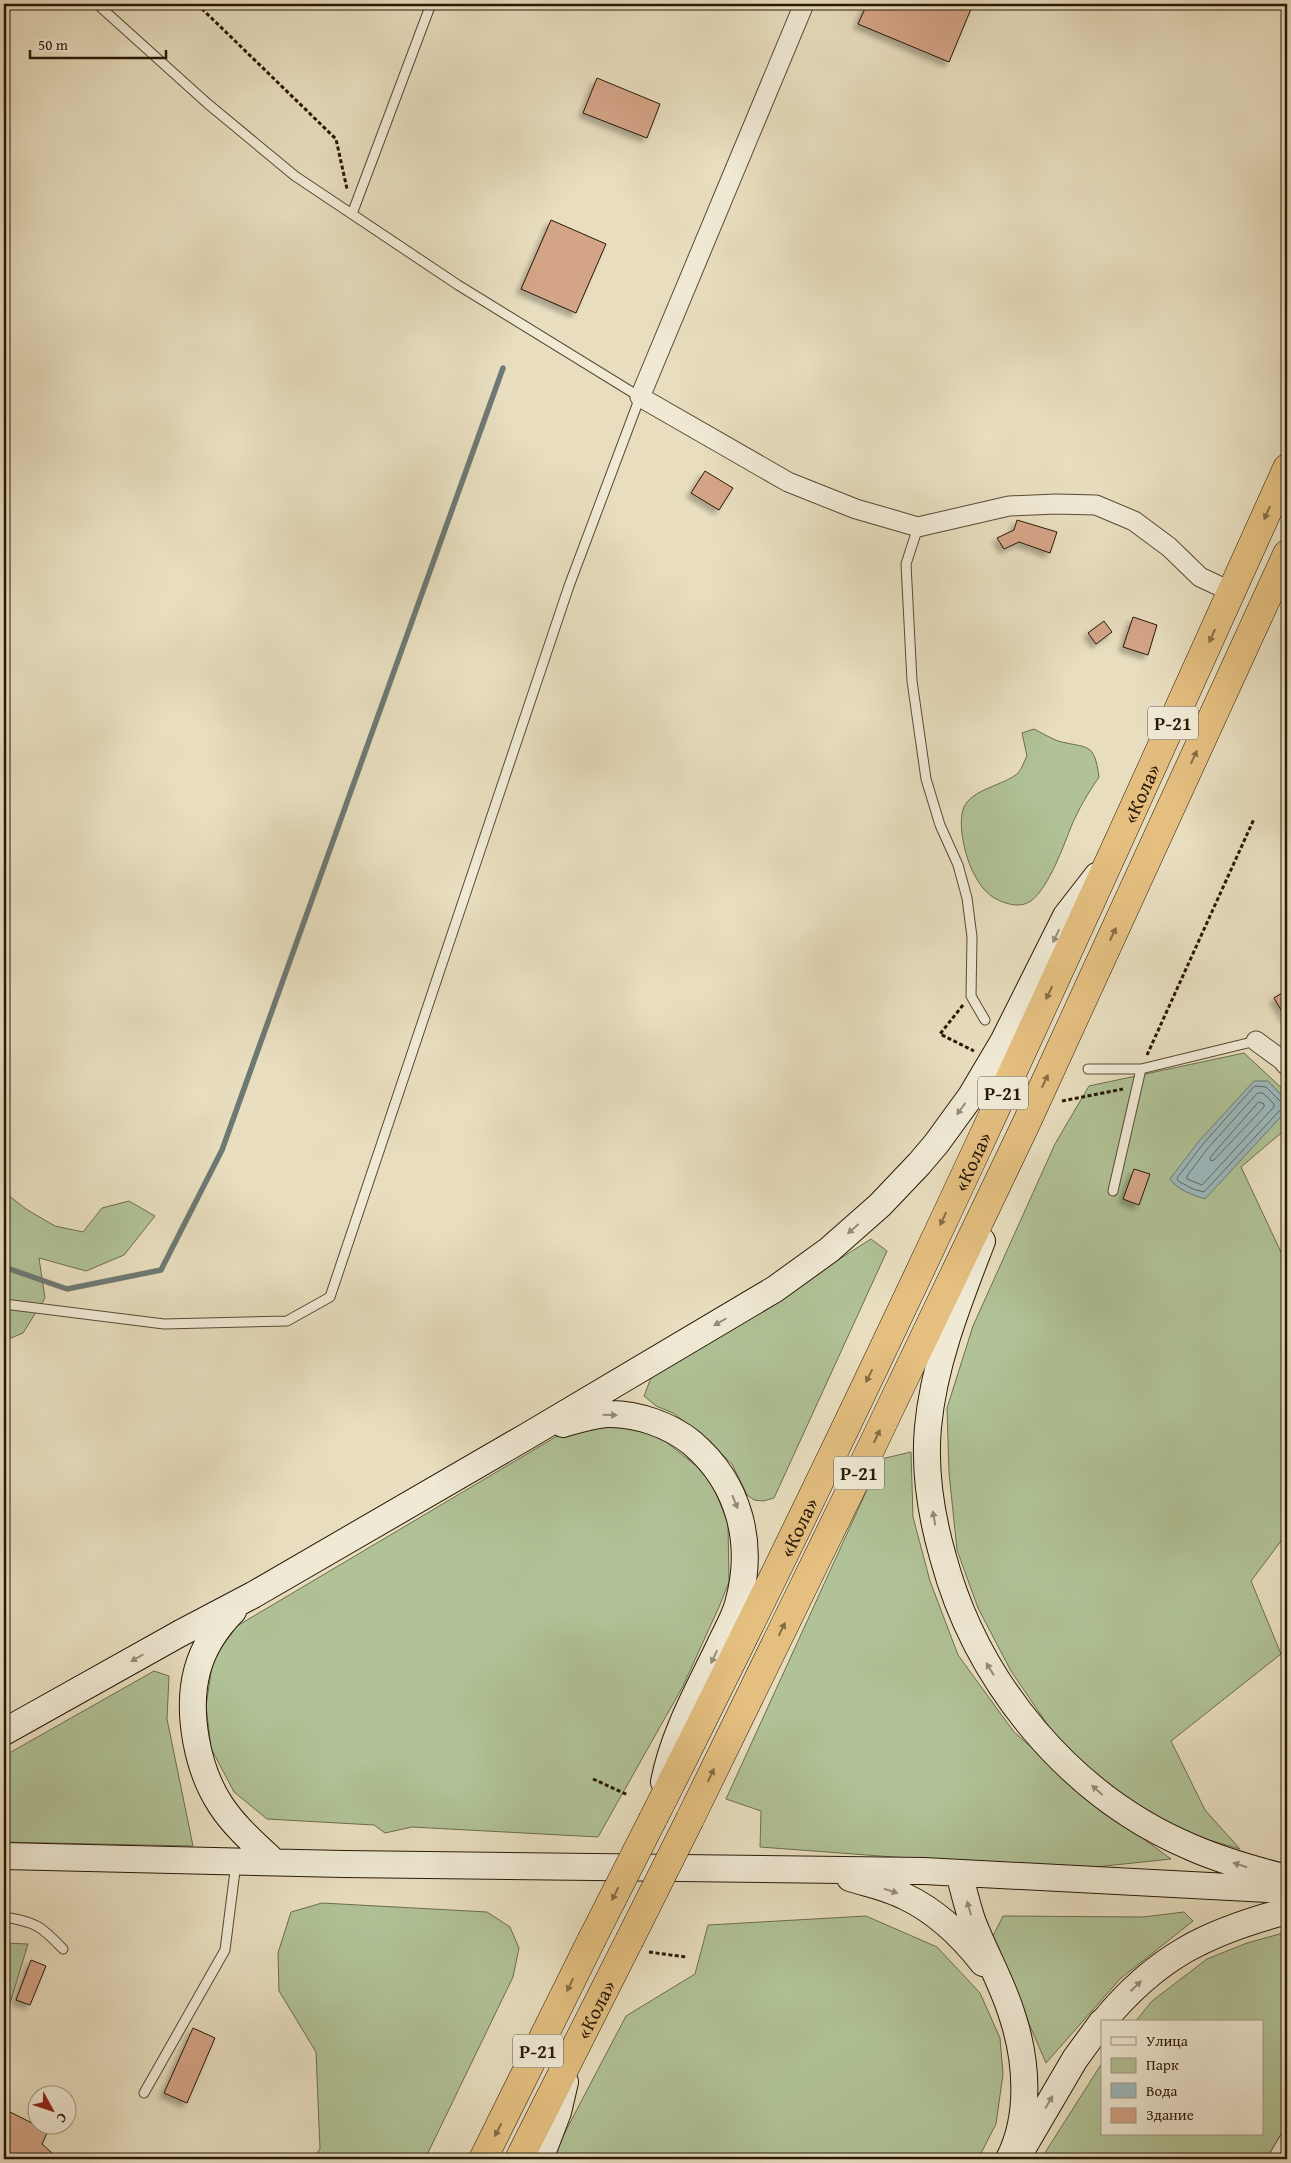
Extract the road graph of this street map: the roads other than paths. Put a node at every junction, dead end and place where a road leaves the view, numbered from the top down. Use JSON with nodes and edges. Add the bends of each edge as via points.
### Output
{"nodes":[{"id":1,"x":97,"y":4,"type":"edge"},
{"id":2,"x":431,"y":4,"type":"edge"},
{"id":3,"x":804,"y":4,"type":"edge"},
{"id":4,"x":352,"y":214,"type":"junction"},
{"id":5,"x":640,"y":397,"type":"junction"},
{"id":6,"x":1287,"y":468,"type":"edge"},
{"id":7,"x":918,"y":527,"type":"junction"},
{"id":8,"x":1287,"y":554,"type":"edge"},
{"id":9,"x":1232,"y":592,"type":"junction"},
{"id":10,"x":1114,"y":853,"type":"junction"},
{"id":11,"x":985,"y":1020,"type":"dead end"},
{"id":12,"x":1256,"y":1041,"type":"joint"},
{"id":13,"x":1287,"y":1066,"type":"edge"},
{"id":14,"x":1088,"y":1069,"type":"dead end"},
{"id":15,"x":1141,"y":1070,"type":"junction"},
{"id":16,"x":1025,"y":1126,"type":"junction"},
{"id":17,"x":1113,"y":1191,"type":"dead end"},
{"id":18,"x":4,"y":1304,"type":"edge"},
{"id":19,"x":529,"y":1435,"type":"junction"},
{"id":20,"x":253,"y":1595,"type":"junction"},
{"id":21,"x":4,"y":1732,"type":"edge"},
{"id":22,"x":653,"y":1819,"type":"junction"},
{"id":23,"x":4,"y":1856,"type":"edge"},
{"id":24,"x":237,"y":1861,"type":"junction"},
{"id":25,"x":274,"y":1862,"type":"junction"},
{"id":26,"x":828,"y":1871,"type":"junction"},
{"id":27,"x":959,"y":1873,"type":"junction"},
{"id":28,"x":1287,"y":1878,"type":"edge"},
{"id":29,"x":1287,"y":1890,"type":"edge"},
{"id":30,"x":1287,"y":1911,"type":"edge"},
{"id":31,"x":4,"y":1917,"type":"edge"},
{"id":32,"x":63,"y":1949,"type":"dead end"},
{"id":33,"x":1000,"y":1985,"type":"junction"},
{"id":34,"x":1104,"y":2020,"type":"edge"},
{"id":35,"x":1101,"y":2023,"type":"edge"},
{"id":36,"x":572,"y":2057,"type":"junction"},
{"id":37,"x":144,"y":2093,"type":"dead end"},
{"id":38,"x":1287,"y":2134,"type":"edge"},
{"id":39,"x":483,"y":2159,"type":"edge"},
{"id":40,"x":519,"y":2159,"type":"edge"},
{"id":41,"x":540,"y":2159,"type":"edge"},
{"id":42,"x":1009,"y":2159,"type":"edge"},
{"id":43,"x":1016,"y":2159,"type":"edge"},
{"id":44,"x":1272,"y":2159,"type":"edge"}],
"edges":[{"from":1,"to":4,"type":"lane","via":[[295,176]]},
{"from":2,"to":4,"type":"lane"},
{"from":3,"to":5,"type":"street"},
{"from":4,"to":5,"type":"lane","via":[[458,286]]},
{"from":5,"to":7,"type":"street","via":[[788,482],[856,509]]},
{"from":5,"to":18,"type":"lane","via":[[569,586],[330,1297],[287,1321],[164,1324]]},
{"from":6,"to":9,"type":"highway","name":"«Кола»","number":"Р-21","one_way":true},
{"from":7,"to":9,"type":"street","via":[[1010,506],[1096,505],[1134,521],[1169,547],[1200,577]]},
{"from":7,"to":11,"type":"lane","via":[[906,564],[912,680],[926,779],[968,898],[972,937],[970,996]]},
{"from":16,"to":8,"type":"highway","name":"«Кола»","number":"Р-21","one_way":true},
{"from":9,"to":10,"type":"highway","name":"«Кола»","number":"Р-21","one_way":true},
{"from":10,"to":19,"type":"main road","one_way":true,"via":[[1066,916],[1003,1042],[971,1096],[936,1144],[880,1205],[829,1250],[775,1289]]},
{"from":10,"to":22,"type":"highway","name":"«Кола»","number":"Р-21","one_way":true,"via":[[882,1350]]},
{"from":12,"to":13,"type":"street"},
{"from":12,"to":15,"type":"lane"},
{"from":14,"to":15,"type":"lane"},
{"from":15,"to":17,"type":"lane"},
{"from":28,"to":16,"type":"main road","one_way":true,"via":[[1192,1848],[1140,1821],[1102,1794],[1055,1752],[1010,1700],[985,1662],[956,1601],[937,1536],[930,1491],[927,1446],[930,1408],[954,1315]]},
{"from":36,"to":16,"type":"highway","name":"«Кола»","number":"Р-21","one_way":true,"bridge":true,"via":[[635,1946],[690,1819]]},
{"from":19,"to":20,"type":"main road"},
{"from":19,"to":22,"type":"main road","one_way":true,"via":[[599,1415],[652,1421],[687,1439],[710,1461],[727,1484],[740,1513],[746,1570],[738,1606],[670,1755]]},
{"from":20,"to":21,"type":"main road","one_way":true},
{"from":20,"to":25,"type":"main road","via":[[220,1625],[200,1659],[193,1686],[194,1728],[209,1786],[236,1823]]},
{"from":22,"to":39,"type":"highway","name":"«Кола»","number":"Р-21","one_way":true,"bridge":true},
{"from":23,"to":24,"type":"main road"},
{"from":24,"to":25,"type":"main road"},
{"from":24,"to":37,"type":"lane","via":[[225,1950]]},
{"from":25,"to":26,"type":"main road"},
{"from":26,"to":27,"type":"main road"},
{"from":26,"to":33,"type":"main road","one_way":true,"via":[[891,1890],[927,1909],[962,1938]]},
{"from":27,"to":29,"type":"main road"},
{"from":33,"to":27,"type":"main road","one_way":true,"via":[[972,1920]]},
{"from":34,"to":30,"type":"main road","one_way":true,"via":[[1145,1977],[1185,1949],[1233,1926]]},
{"from":31,"to":32,"type":"lane","via":[[26,1920],[42,1927]]},
{"from":33,"to":42,"type":"main road","via":[[1017,2030],[1024,2068],[1023,2114]]},
{"from":43,"to":35,"type":"main road","one_way":true,"via":[[1075,2059]]},
{"from":36,"to":40,"type":"highway","name":"«Кола»","number":"Р-21"},
{"from":36,"to":41,"type":"main road","via":[[558,2112]]},
{"from":38,"to":44,"type":"lane"}]}
